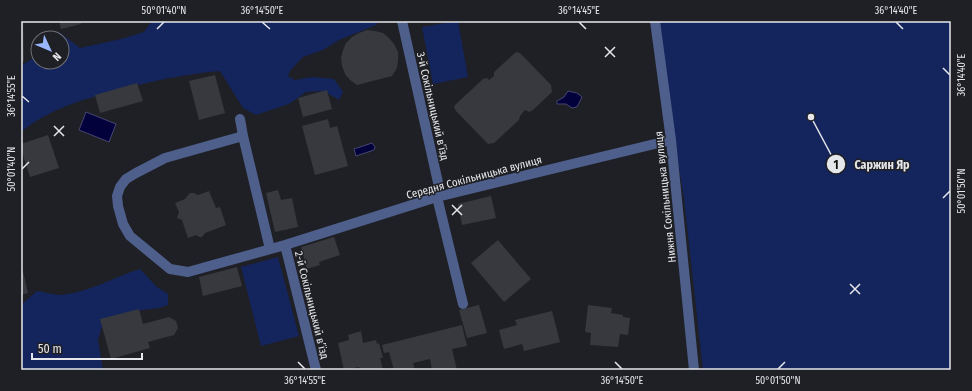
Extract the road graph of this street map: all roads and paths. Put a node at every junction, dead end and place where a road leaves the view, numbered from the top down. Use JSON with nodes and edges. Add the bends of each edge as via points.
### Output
{"nodes":[{"id":1,"x":402,"y":21,"type":"edge"},
{"id":2,"x":655,"y":21,"type":"edge"},
{"id":3,"x":240,"y":119,"type":"dead end"},
{"id":4,"x":243,"y":136,"type":"junction"},
{"id":5,"x":671,"y":140,"type":"junction"},
{"id":6,"x":439,"y":197,"type":"junction"},
{"id":7,"x":285,"y":245,"type":"junction"},
{"id":8,"x":270,"y":249,"type":"junction"},
{"id":9,"x":463,"y":304,"type":"dead end"},
{"id":10,"x":316,"y":370,"type":"edge"},
{"id":11,"x":694,"y":370,"type":"edge"}],
"edges":[{"from":1,"to":6,"type":"street","name":"3-й Сокільницький в’їзд"},
{"from":2,"to":5,"type":"street","name":"Нижня Сокільницька вулиця"},
{"from":3,"to":4,"type":"street"},
{"from":4,"to":8,"type":"street"},
{"from":4,"to":8,"type":"street","name":"Середня Сокільницька вулиця","via":[[165,158],[136,173],[126,179],[120,187],[117,196],[118,206],[123,224],[130,236],[170,270],[188,272]]},
{"from":5,"to":6,"type":"street","name":"Середня Сокільницька вулиця"},
{"from":5,"to":11,"type":"street","name":"Нижня Сокільницька вулиця"},
{"from":6,"to":7,"type":"street","name":"Середня Сокільницька вулиця"},
{"from":6,"to":9,"type":"street","name":"3-й Сокільницький в’їзд"},
{"from":7,"to":8,"type":"street","name":"Середня Сокільницька вулиця"},
{"from":7,"to":10,"type":"street","name":"2-й Сокільницький в’їзд"}]}
